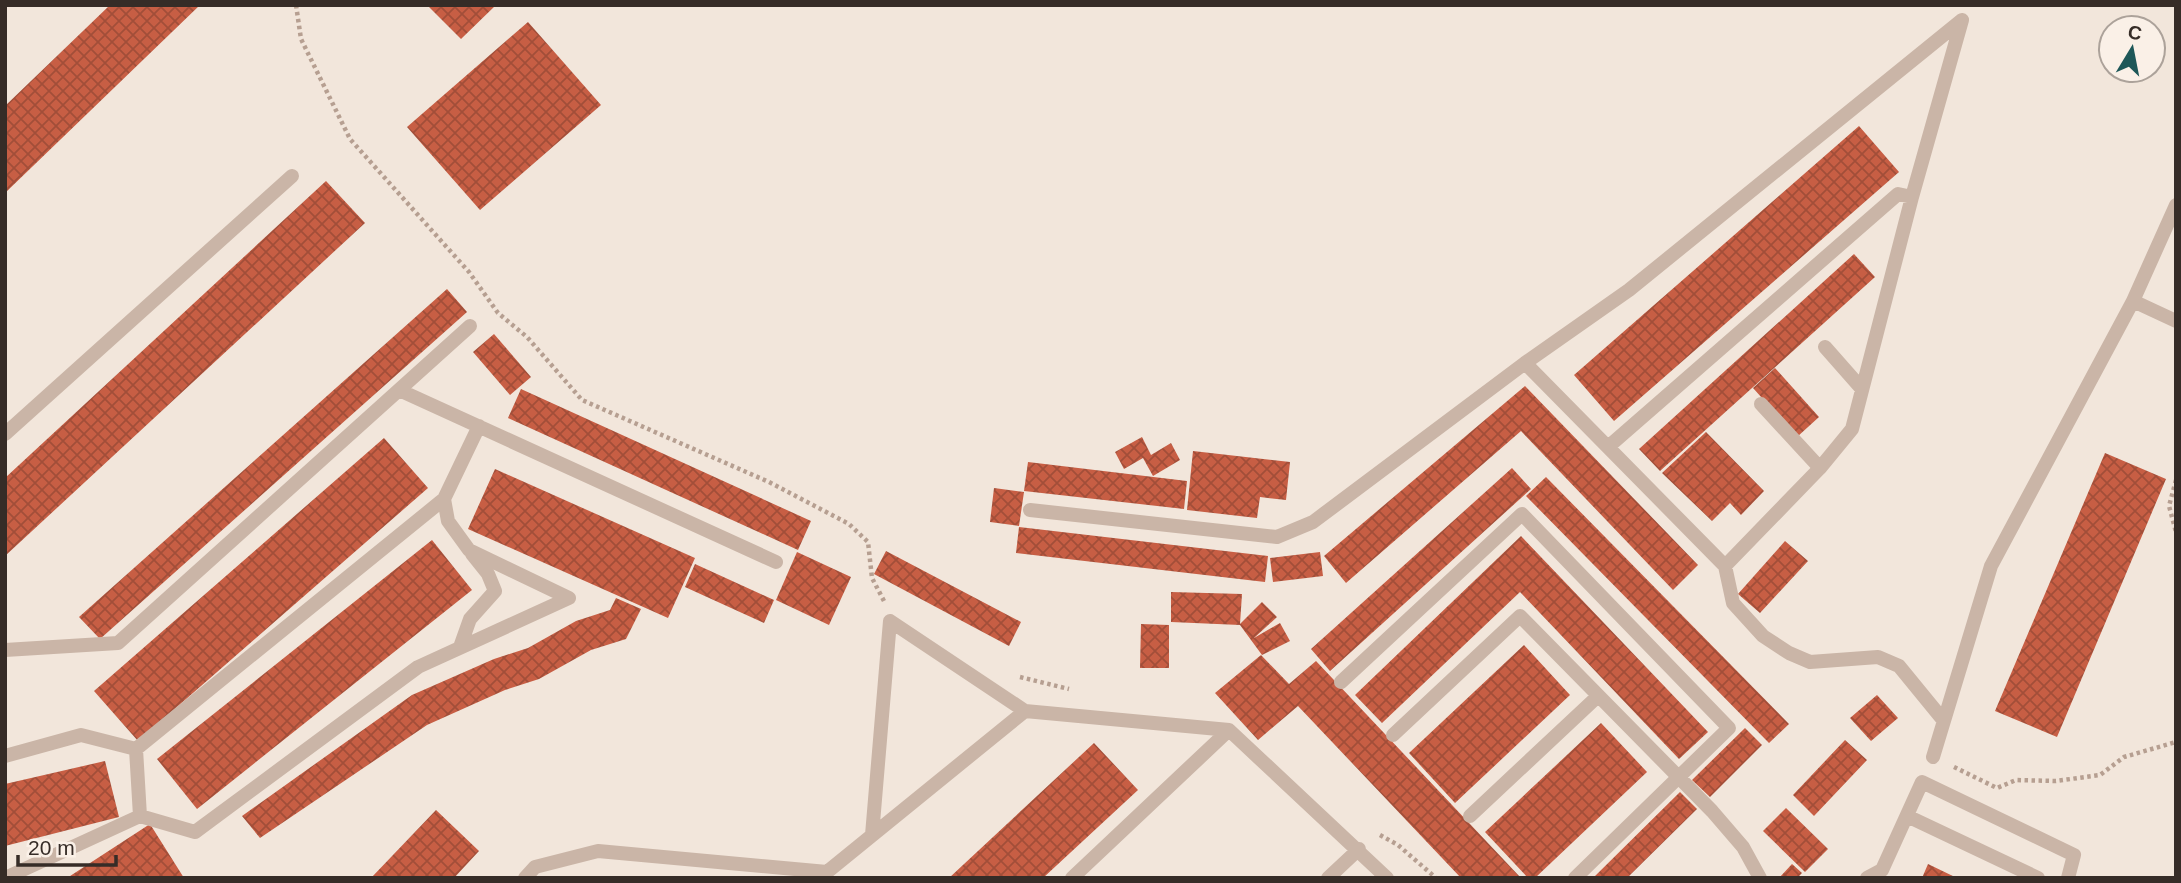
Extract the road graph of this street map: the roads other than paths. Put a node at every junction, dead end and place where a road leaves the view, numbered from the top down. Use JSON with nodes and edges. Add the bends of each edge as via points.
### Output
{"nodes":[{"id":1,"x":292,"y":176,"type":"dead end"},
{"id":2,"x":1912,"y":197,"type":"junction"},
{"id":3,"x":2176,"y":205,"type":"edge"},
{"id":4,"x":2133,"y":301,"type":"junction"},
{"id":5,"x":2176,"y":321,"type":"edge"},
{"id":6,"x":470,"y":326,"type":"dead end"},
{"id":7,"x":1825,"y":347,"type":"dead end"},
{"id":8,"x":1525,"y":363,"type":"junction"},
{"id":9,"x":1862,"y":389,"type":"junction"},
{"id":10,"x":399,"y":390,"type":"junction"},
{"id":11,"x":1761,"y":404,"type":"dead end"},
{"id":12,"x":479,"y":426,"type":"junction"},
{"id":13,"x":5,"y":434,"type":"edge"},
{"id":14,"x":1608,"y":447,"type":"junction"},
{"id":15,"x":1820,"y":468,"type":"junction"},
{"id":16,"x":444,"y":499,"type":"junction"},
{"id":17,"x":1030,"y":510,"type":"dead end"},
{"id":18,"x":469,"y":550,"type":"junction"},
{"id":19,"x":776,"y":562,"type":"dead end"},
{"id":20,"x":1725,"y":566,"type":"junction"},
{"id":21,"x":460,"y":647,"type":"junction"},
{"id":22,"x":5,"y":650,"type":"edge"},
{"id":23,"x":1340,"y":682,"type":"dead end"},
{"id":24,"x":1597,"y":696,"type":"junction"},
{"id":25,"x":1025,"y":710,"type":"junction"},
{"id":26,"x":1944,"y":721,"type":"junction"},
{"id":27,"x":1229,"y":730,"type":"junction"},
{"id":28,"x":1393,"y":735,"type":"dead end"},
{"id":29,"x":136,"y":749,"type":"junction"},
{"id":30,"x":5,"y":755,"type":"edge"},
{"id":31,"x":1933,"y":757,"type":"road end"},
{"id":32,"x":1679,"y":778,"type":"junction"},
{"id":33,"x":140,"y":816,"type":"junction"},
{"id":34,"x":1470,"y":816,"type":"dead end"},
{"id":35,"x":1907,"y":816,"type":"junction"},
{"id":36,"x":872,"y":835,"type":"junction"},
{"id":37,"x":1359,"y":849,"type":"junction"},
{"id":38,"x":5,"y":878,"type":"edge"},
{"id":39,"x":524,"y":878,"type":"edge"},
{"id":40,"x":1072,"y":878,"type":"edge"},
{"id":41,"x":1328,"y":878,"type":"edge"},
{"id":42,"x":1387,"y":878,"type":"edge"},
{"id":43,"x":1575,"y":878,"type":"edge"},
{"id":44,"x":1760,"y":878,"type":"edge"},
{"id":45,"x":1867,"y":878,"type":"edge"},
{"id":46,"x":2038,"y":878,"type":"edge"},
{"id":47,"x":2067,"y":878,"type":"edge"}],
"edges":[{"from":1,"to":13,"type":"lane"},
{"from":2,"to":8,"type":"lane","via":[[1962,20],[1629,290]]},
{"from":2,"to":9,"type":"lane"},
{"from":2,"to":14,"type":"lane","via":[[1898,194]]},
{"from":3,"to":4,"type":"lane"},
{"from":4,"to":5,"type":"lane"},
{"from":4,"to":26,"type":"lane","via":[[1991,566]]},
{"from":6,"to":10,"type":"lane"},
{"from":7,"to":9,"type":"lane"},
{"from":8,"to":14,"type":"lane"},
{"from":8,"to":17,"type":"lane","via":[[1313,522],[1277,537]]},
{"from":9,"to":15,"type":"lane","via":[[1852,429]]},
{"from":10,"to":12,"type":"lane"},
{"from":10,"to":22,"type":"lane","via":[[118,643]]},
{"from":11,"to":15,"type":"lane"},
{"from":12,"to":16,"type":"lane"},
{"from":12,"to":19,"type":"lane"},
{"from":14,"to":20,"type":"lane"},
{"from":15,"to":20,"type":"lane"},
{"from":16,"to":18,"type":"lane","via":[[449,521]]},
{"from":16,"to":29,"type":"lane"},
{"from":18,"to":21,"type":"lane","via":[[495,591],[470,619]]},
{"from":18,"to":21,"type":"lane","via":[[569,598]]},
{"from":20,"to":26,"type":"lane","via":[[1733,603],[1763,636],[1810,662],[1878,657],[1899,666]]},
{"from":21,"to":33,"type":"lane","via":[[418,667],[195,832]]},
{"from":23,"to":32,"type":"lane","via":[[1522,514],[1729,728]]},
{"from":24,"to":28,"type":"lane","via":[[1520,616]]},
{"from":24,"to":32,"type":"lane"},
{"from":24,"to":34,"type":"lane"},
{"from":25,"to":27,"type":"lane"},
{"from":25,"to":36,"type":"lane"},
{"from":25,"to":36,"type":"lane","via":[[890,621]]},
{"from":26,"to":31,"type":"lane"},
{"from":27,"to":37,"type":"lane"},
{"from":27,"to":40,"type":"lane"},
{"from":29,"to":30,"type":"lane","via":[[80,735]]},
{"from":29,"to":33,"type":"lane"},
{"from":32,"to":43,"type":"lane"},
{"from":32,"to":44,"type":"lane","via":[[1744,847]]},
{"from":33,"to":38,"type":"lane"},
{"from":35,"to":45,"type":"lane","via":[[1882,870]]},
{"from":35,"to":46,"type":"lane"},
{"from":35,"to":47,"type":"lane","via":[[1922,782],[2074,855]]},
{"from":36,"to":39,"type":"lane","via":[[827,873],[598,851],[535,867]]},
{"from":37,"to":41,"type":"lane"},
{"from":37,"to":42,"type":"lane"}]}
